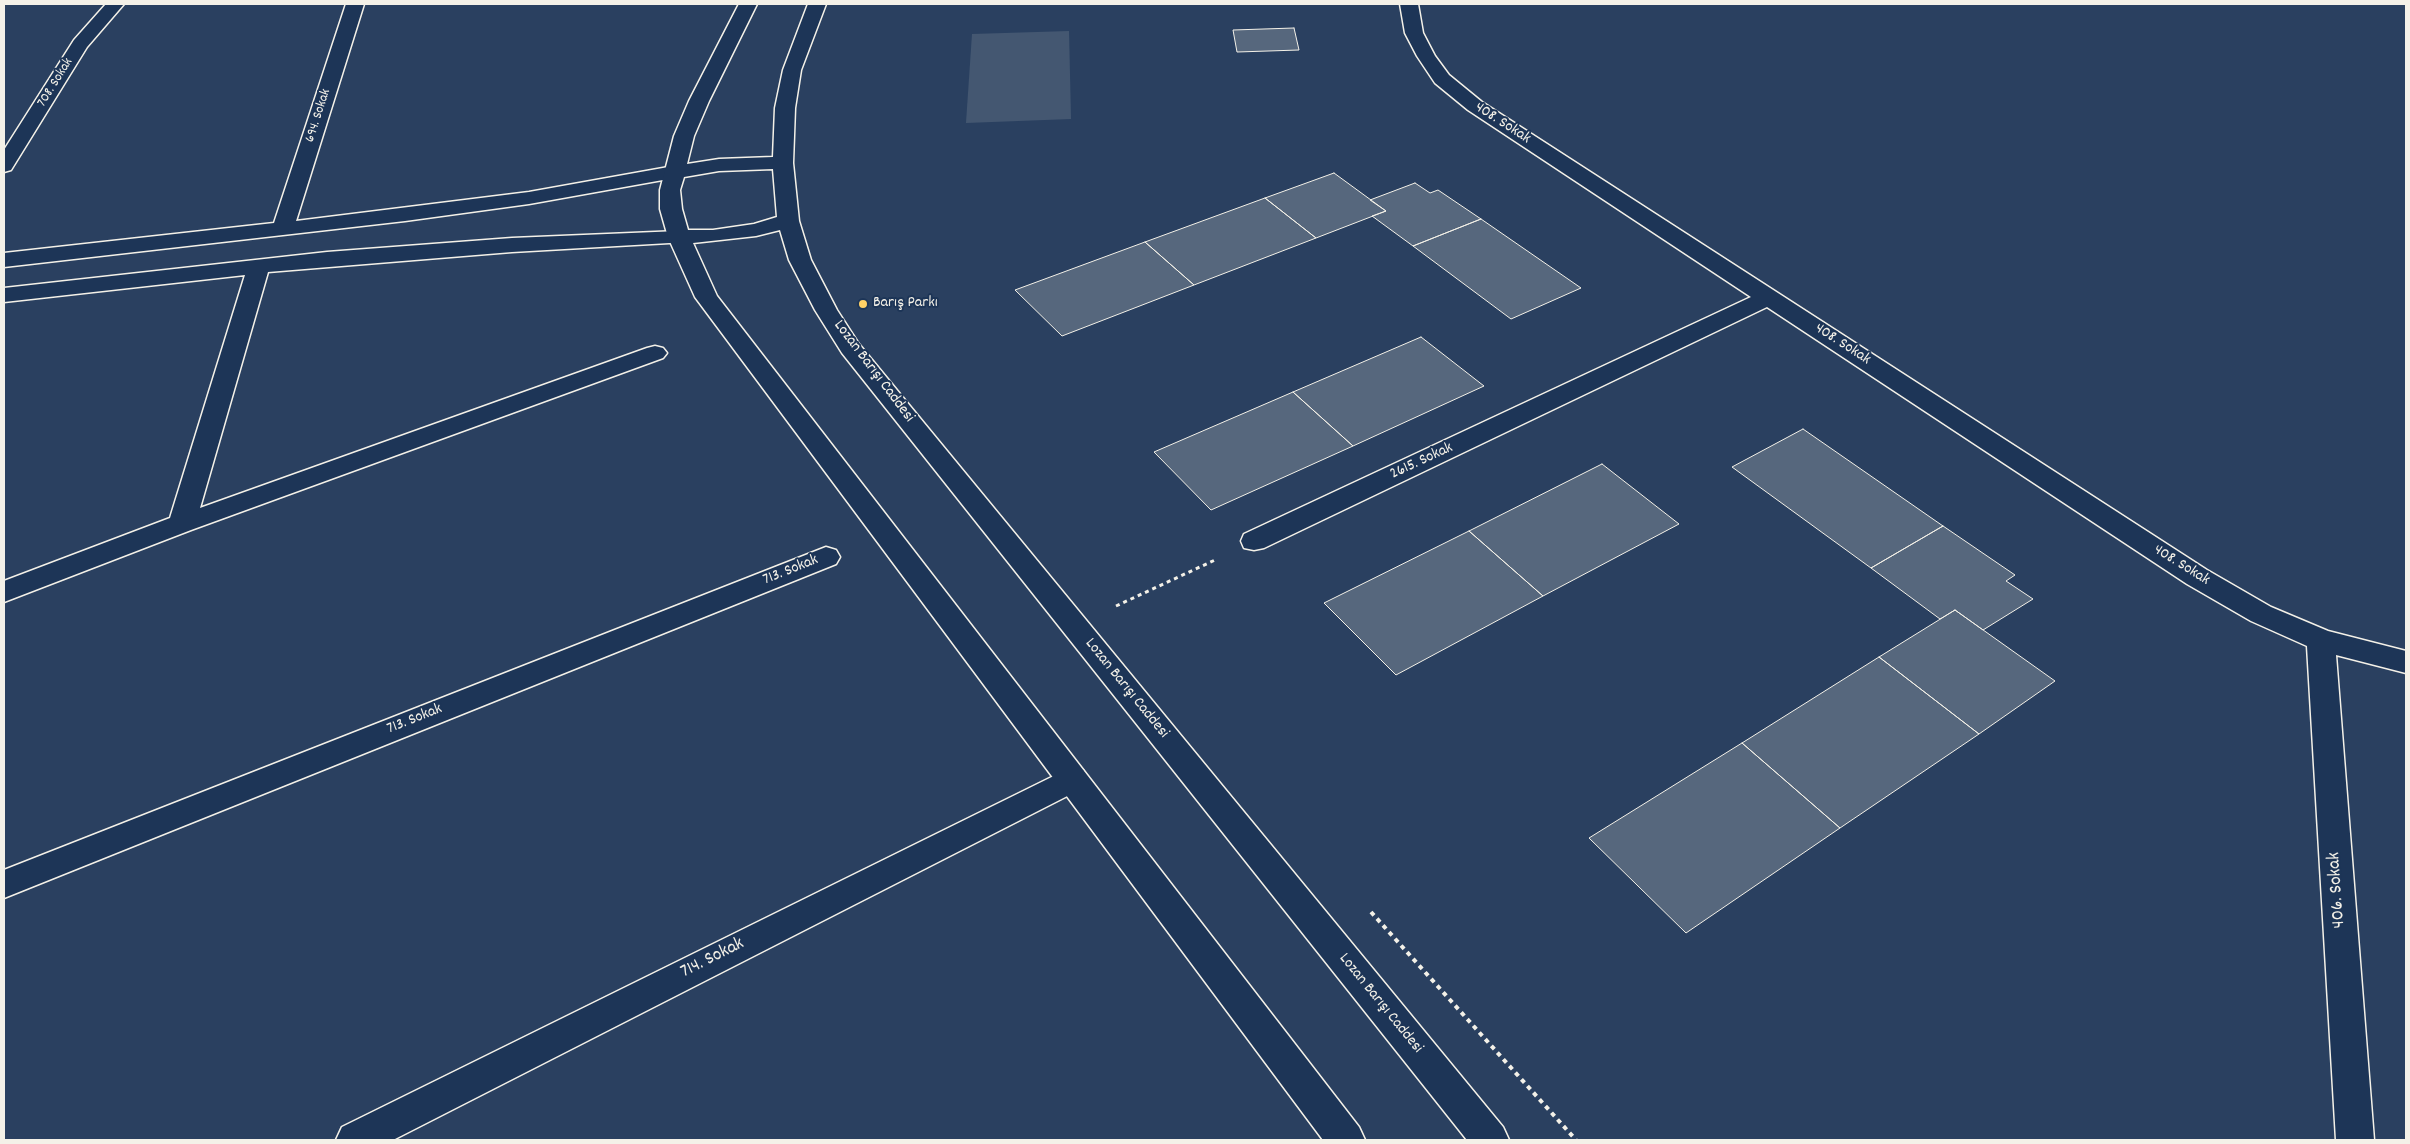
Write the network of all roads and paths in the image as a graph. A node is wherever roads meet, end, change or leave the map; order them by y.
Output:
1 (115, 4) edge
2 (355, 4) edge
3 (748, 4) edge
4 (817, 4) edge
5 (1409, 4) edge
6 (783, 163) junction
7 (4, 166) edge
8 (674, 172) junction
9 (788, 221) junction
10 (282, 229) junction
11 (679, 237) junction
12 (4, 260) edge
13 (258, 266) junction
14 (4, 295) edge
15 (1769, 297) junction
16 (655, 354) dead end
17 (182, 524) junction
18 (1254, 541) joint
19 (826, 557) dead end
20 (4, 592) edge
21 (1075, 626) junction
22 (2321, 640) junction
23 (2406, 662) edge
24 (1072, 779) junction
25 (4, 884) edge
26 (355, 1140) edge
27 (1346, 1140) edge
28 (1490, 1140) edge
29 (2355, 1140) edge

1 - 7 street, 708. Sokak
2 - 10 street, 694. Sokak
3 - 8 street
4 - 6 street, Lozan Barışı Caddesi
5 - 15 street, 408. Sokak
6 - 8 street
6 - 9 street, Lozan Barışı Caddesi
8 - 10 street
8 - 11 street
9 - 11 street
9 - 21 street, Lozan Barışı Caddesi
10 - 12 street
11 - 13 street
11 - 24 street
13 - 14 street
13 - 17 street
15 - 18 street, 2615. Sokak
15 - 22 street, 408. Sokak
16 - 17 street
17 - 20 street
18 - 21 path
19 - 25 street, 713. Sokak
21 - 28 street, Lozan Barışı Caddesi
22 - 23 street, 408. Sokak
22 - 29 street, 406. Sokak
24 - 26 street, 714. Sokak
24 - 27 street

